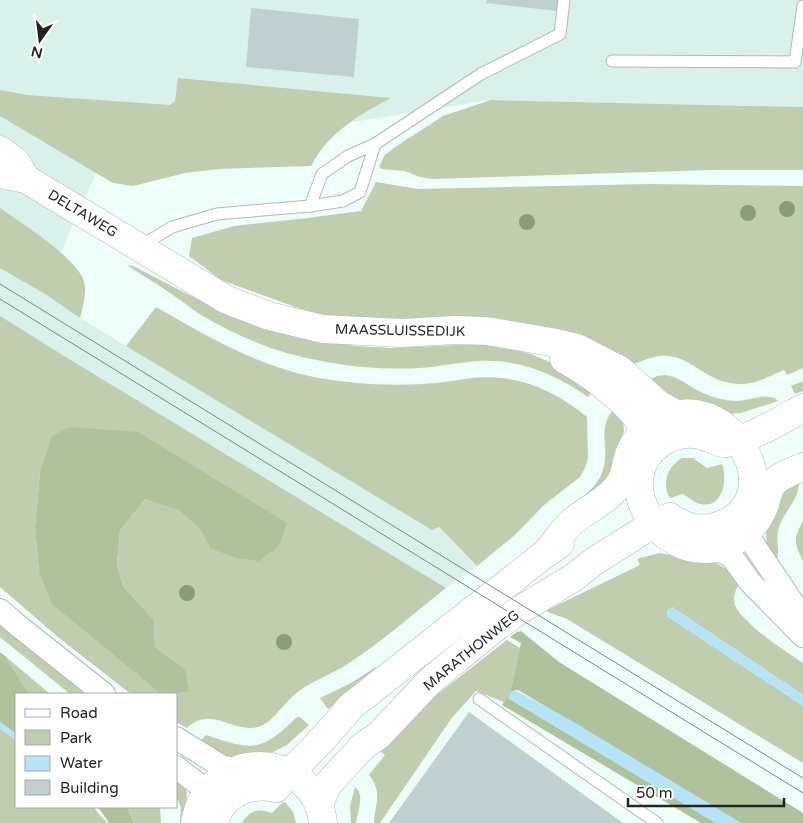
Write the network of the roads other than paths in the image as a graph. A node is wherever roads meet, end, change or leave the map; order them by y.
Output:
1 (564, 0) edge
2 (803, 6) edge
3 (612, 61) dead end
4 (375, 144) junction
5 (0, 150) edge
6 (0, 172) edge
7 (26, 178) junction
8 (310, 206) junction
9 (139, 247) junction
10 (528, 338) junction
11 (803, 400) edge
12 (803, 408) edge
13 (678, 414) junction
14 (731, 432) junction
15 (647, 443) junction
16 (803, 450) edge
17 (803, 467) edge
18 (631, 482) junction
19 (760, 488) junction
20 (743, 522) junction
21 (663, 532) junction
22 (715, 548) junction
23 (0, 610) edge
24 (803, 618) edge
25 (803, 636) edge
26 (103, 693) edge
27 (478, 699) dead end
28 (178, 739) edge
29 (178, 769) edge
30 (237, 769) junction
31 (279, 770) junction
32 (208, 813) edge
33 (330, 813) edge
34 (657, 823) edge

1 - 4 lane
2 - 3 lane
4 - 8 lane
4 - 8 lane
5 - 7 main road, DELTAWEG
6 - 7 main road, DELTAWEG
7 - 9 main road, DELTAWEG
8 - 9 lane
9 - 10 main road, MAASSLUISSEDIJK
10 - 13 main road, MAASSLUISSEDIJK
10 - 15 main road, MAASSLUISSEDIJK
11 - 14 main road
12 - 14 main road
13 - 14 main road
13 - 15 main road
14 - 15 main road
14 - 19 main road
15 - 18 main road
16 - 19 main road
17 - 19 main road
18 - 21 main road
18 - 31 main road, MARATHONWEG
19 - 20 main road
20 - 21 main road, MARATHONWEG
20 - 22 main road
20 - 24 street
21 - 22 main road
21 - 33 main road, MARATHONWEG
22 - 25 street
23 - 26 street
27 - 34 lane
28 - 30 street
29 - 32 street
30 - 31 main road
30 - 32 main road
31 - 32 main road, MARATHONWEG
31 - 33 main road

